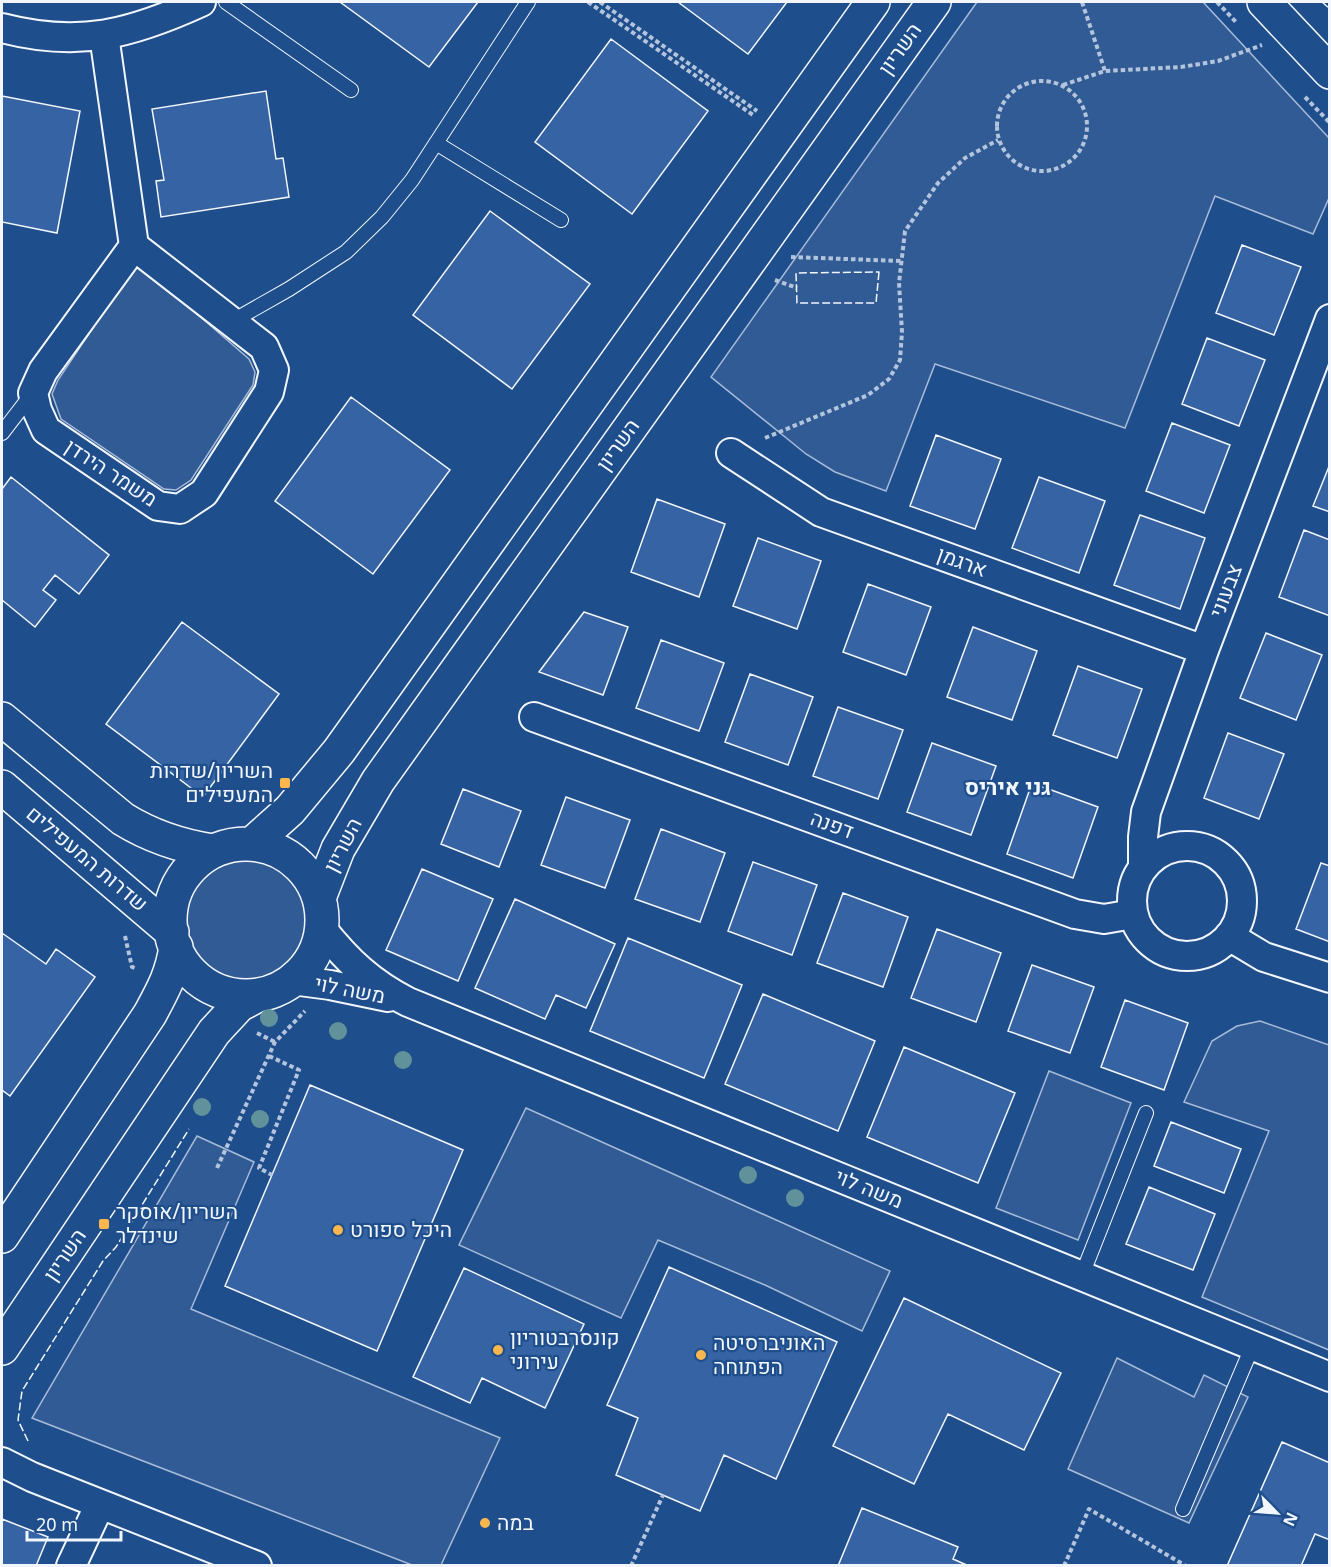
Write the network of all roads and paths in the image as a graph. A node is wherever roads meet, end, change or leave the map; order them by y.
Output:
1 (201, 2) edge
2 (226, 2) edge
3 (528, 2) edge
4 (588, 2) edge
5 (600, 2) edge
6 (873, 2) edge
7 (934, 2) edge
8 (1082, 2) edge
9 (1274, 13) edge
10 (2, 28) edge
11 (104, 35) junction
12 (1105, 71) junction
13 (1329, 72) edge
14 (1063, 85) junction
15 (351, 90) dead end
16 (781, 131) junction
17 (998, 140) junction
18 (436, 143) junction
19 (561, 220) dead end
20 (134, 246) junction
21 (753, 256) junction
22 (902, 261) junction
23 (1329, 319) edge
24 (231, 322) junction
25 (33, 393) junction
26 (2, 433) edge
27 (731, 453) joint
28 (1204, 650) junction
29 (534, 717) dead end
30 (2, 719) edge
31 (2, 787) edge
32 (252, 844) junction
33 (213, 851) junction
34 (1143, 867) junction
35 (320, 913) junction
36 (1133, 914) junction
37 (1229, 936) junction
38 (174, 940) junction
39 (1329, 978) edge
40 (292, 980) junction
41 (330, 985) junction
42 (258, 995) junction
43 (408, 1002) junction
44 (268, 1056) junction
45 (1146, 1113) dead end
46 (217, 1168) dead end
47 (272, 1175) dead end
48 (2, 1236) edge
49 (1082, 1275) junction
50 (1253, 1345) junction
51 (2, 1348) edge
52 (1329, 1377) edge
53 (2, 1462) edge
54 (663, 1496) dead end
55 (100, 1504) junction
56 (1183, 1509) dead end
57 (71, 1566) edge
58 (257, 1566) edge
59 (631, 1566) edge
60 (1064, 1566) edge
61 (1186, 1566) edge

1 - 11 street
2 - 15 lane
3 - 18 lane
4 - 16 path
5 - 16 path
6 - 16 street
7 - 21 street, השריון
8 - 12 path
9 - 12 path
9 - 13 street
10 - 11 street
11 - 20 street
12 - 14 path
14 - 17 path
14 - 17 path
16 - 32 street
17 - 22 path
18 - 19 lane
18 - 24 lane
20 - 24 street, משמר הירדן
20 - 25 street
21 - 22 path
21 - 35 street, השריון
22 - 27 path
23 - 28 street, צבעוני
24 - 25 street, משמר הירדן
25 - 26 lane
27 - 28 street, ארגמן
28 - 34 street, צבעוני
29 - 36 street, דפנה
30 - 33 street
31 - 38 street, שדרות המעפילים
32 - 33 street
32 - 35 street
33 - 38 street
34 - 36 street
34 - 37 street
35 - 40 street
35 - 43 street, משה לוי
36 - 37 street
37 - 39 street
38 - 42 street
38 - 48 street
40 - 41 street, משה לוי
40 - 42 street
41 - 43 street, משה לוי
41 - 44 path
42 - 51 street, השריון
43 - 49 street, משה לוי
44 - 46 path
44 - 47 path
45 - 49 lane
49 - 50 street, משה לוי
50 - 52 street, משה לוי
50 - 56 lane
53 - 55 street
54 - 59 path
55 - 57 street
55 - 58 street
60 - 61 path

